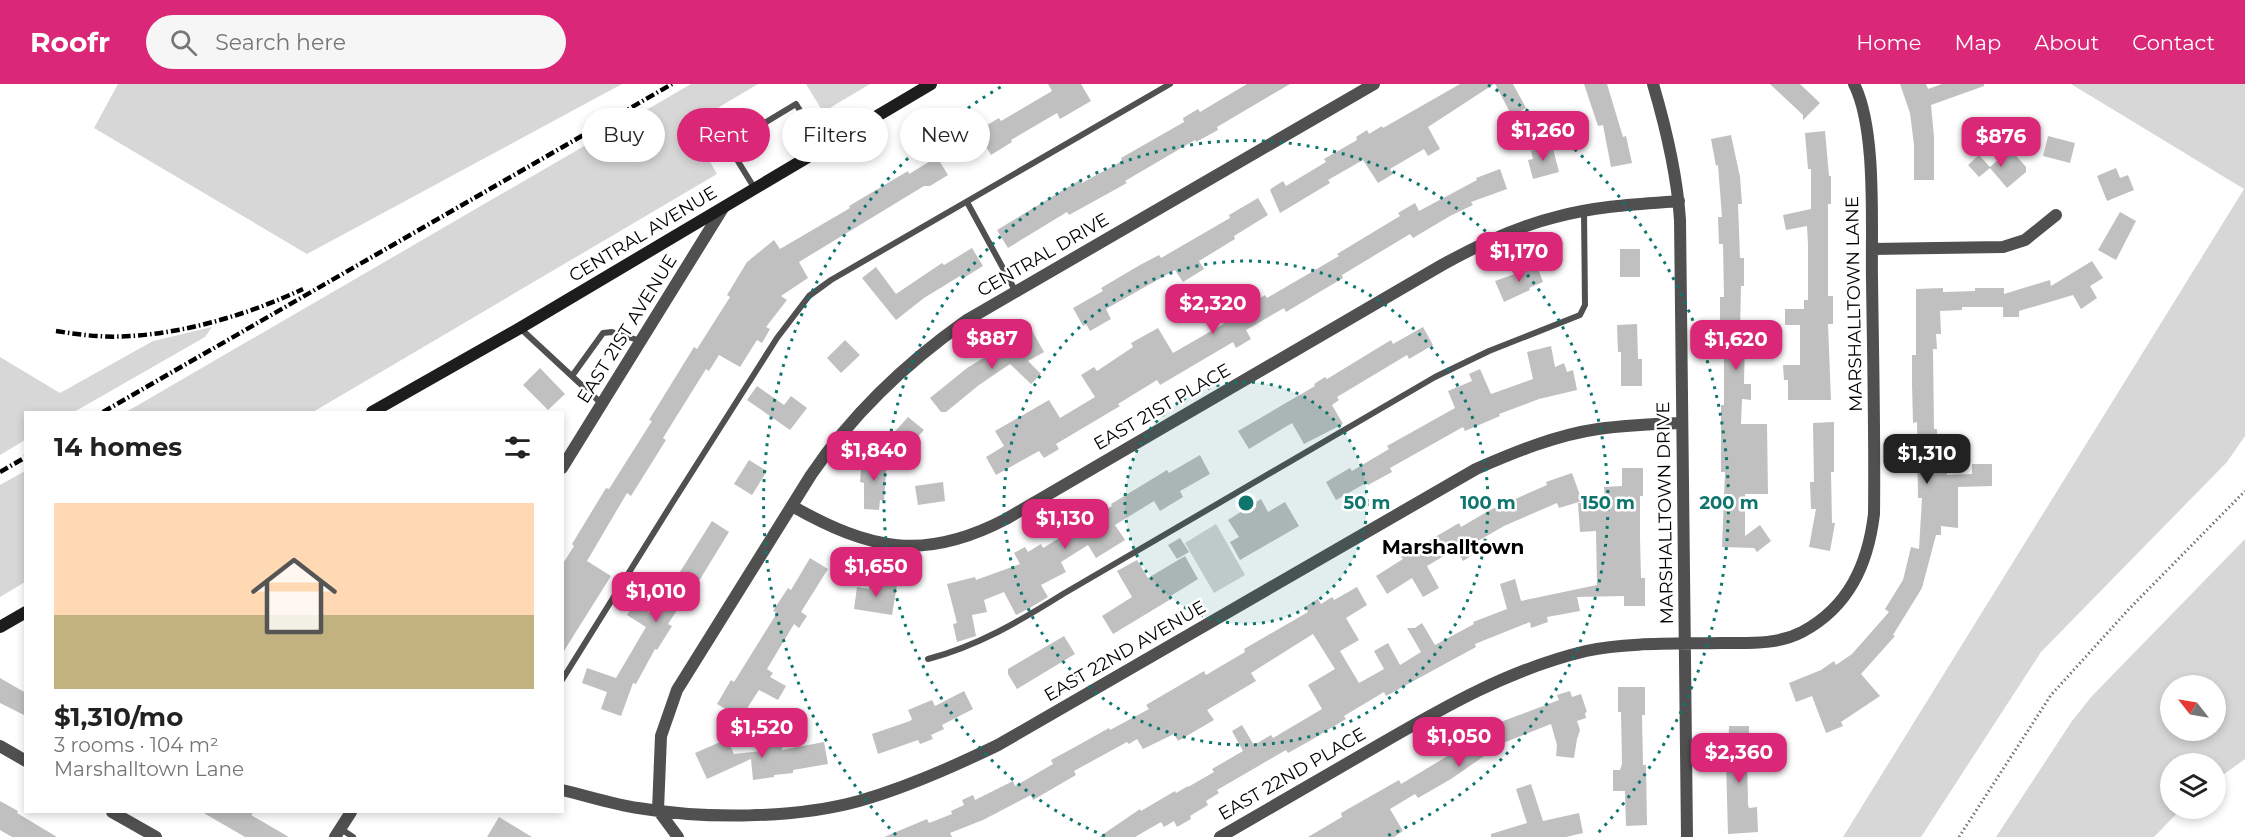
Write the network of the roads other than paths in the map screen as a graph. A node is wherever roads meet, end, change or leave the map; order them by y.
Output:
1 (931, 84) edge
2 (1170, 84) edge
3 (1374, 84) edge
4 (1653, 84) edge
5 (1854, 84) edge
6 (888, 109) edge
7 (782, 112) edge
8 (800, 162) edge
9 (755, 189) junction
10 (1679, 201) junction
11 (967, 202) junction
12 (723, 208) junction
13 (1584, 211) junction
14 (2056, 215) dead end
15 (1872, 249) junction
16 (1016, 292) junction
17 (520, 328) junction
18 (641, 341) junction
19 (572, 376) junction
20 (602, 404) junction
21 (374, 411) edge
22 (1681, 423) junction
23 (564, 465) edge
24 (792, 506) junction
25 (24, 613) edge
26 (0, 627) edge
27 (1684, 644) junction
28 (928, 659) dead end
29 (564, 677) edge
30 (0, 746) edge
31 (24, 760) edge
32 (564, 790) edge
33 (658, 810) junction
34 (114, 813) edge
35 (350, 813) edge
36 (338, 833) edge
37 (156, 837) edge
38 (353, 837) edge
39 (678, 837) edge
40 (1220, 837) edge
41 (1687, 837) edge

1 - 6 main road, CENTRAL AVENUE
2 - 11 lane
3 - 16 street, CENTRAL DRIVE
4 - 10 street, MARSHALLTOWN DRIVE
5 - 15 street, MARSHALLTOWN LANE
7 - 9 lane
8 - 9 main road, CENTRAL AVENUE
9 - 12 main road, CENTRAL AVENUE
10 - 13 street, EAST 21ST PLACE
10 - 22 street, MARSHALLTOWN DRIVE
11 - 16 lane
11 - 29 lane
12 - 17 main road, CENTRAL AVENUE
12 - 18 street, EAST 21ST AVENUE
13 - 24 street, EAST 21ST PLACE
13 - 28 lane
14 - 15 street
15 - 27 street, MARSHALLTOWN LANE
16 - 24 street, CENTRAL DRIVE
17 - 19 lane
17 - 21 main road, CENTRAL AVENUE
18 - 19 lane
18 - 20 street, EAST 21ST AVENUE
19 - 20 lane
20 - 23 street, EAST 21ST AVENUE
22 - 27 street, MARSHALLTOWN DRIVE
22 - 33 street, EAST 22ND AVENUE
24 - 33 street, CENTRAL DRIVE
25 - 26 main road
27 - 40 street, EAST 22ND PLACE
27 - 41 street, MARSHALLTOWN DRIVE
30 - 31 street
32 - 33 street, EAST 22ND AVENUE
33 - 39 street
34 - 37 street
35 - 36 street
36 - 38 lane

